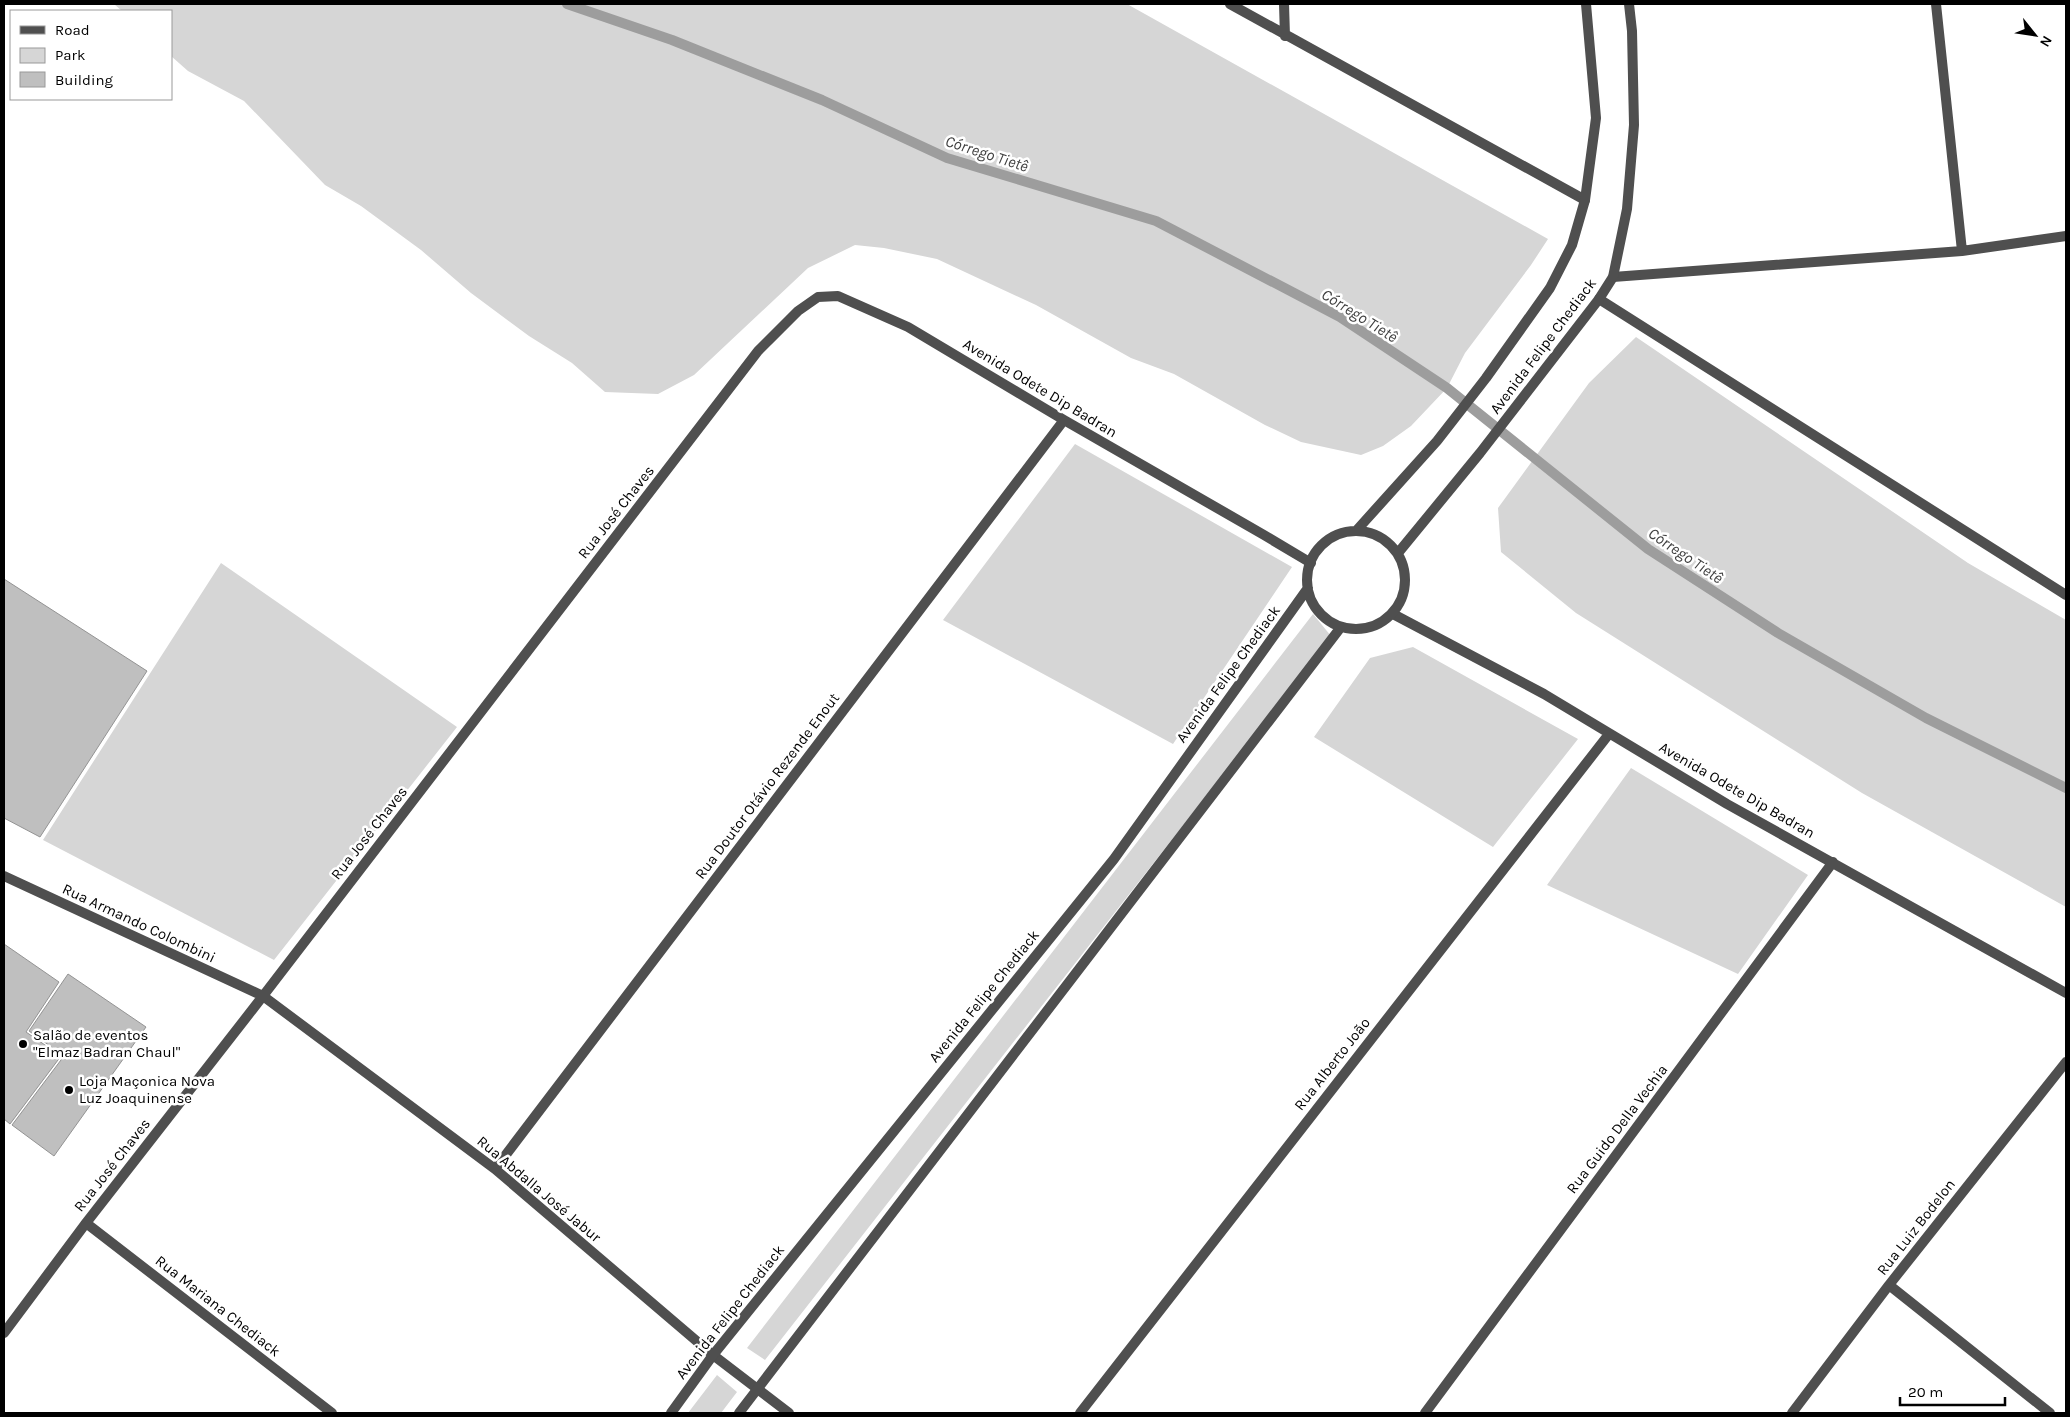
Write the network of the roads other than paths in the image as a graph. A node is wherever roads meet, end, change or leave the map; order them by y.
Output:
1 (1230, 4) edge
2 (1284, 4) edge
3 (1586, 4) edge
4 (1629, 4) edge
5 (1936, 4) edge
6 (1285, 36) junction
7 (1585, 200) junction
8 (2066, 236) edge
9 (1962, 250) junction
10 (1613, 277) junction
11 (1599, 299) junction
12 (758, 351) joint
13 (1064, 420) junction
14 (1356, 531) junction
15 (1398, 553) junction
16 (1310, 563) junction
17 (1308, 588) junction
18 (2066, 595) edge
19 (1393, 614) junction
20 (1341, 627) junction
21 (1609, 734) junction
22 (1833, 862) junction
23 (4, 876) edge
24 (2066, 993) edge
25 (263, 996) junction
26 (2066, 1062) edge
27 (495, 1169) junction
28 (86, 1223) junction
29 (1889, 1285) junction
30 (4, 1333) edge
31 (713, 1355) junction
32 (756, 1389) junction
33 (332, 1413) edge
34 (671, 1413) edge
35 (738, 1413) edge
36 (789, 1413) edge
37 (1080, 1413) edge
38 (1425, 1413) edge
39 (1792, 1413) edge
40 (2050, 1413) edge

1 - 6 street
2 - 6 street
3 - 7 street, Avenida Felipe Chediack
4 - 10 street, Avenida Felipe Chediack
5 - 9 street
6 - 7 street
7 - 14 street, Avenida Felipe Chediack
8 - 9 street
9 - 10 street
10 - 11 street, Avenida Felipe Chediack
11 - 15 street, Avenida Felipe Chediack
11 - 18 street
12 - 13 street, Avenida Odete Dip Badran
12 - 25 street, Rua José Chaves
13 - 16 street, Avenida Odete Dip Badran
13 - 27 street, Rua Doutor Otávio Rezende Enout
14 - 15 street
14 - 16 street
15 - 19 street
16 - 17 street
17 - 20 street
17 - 31 street, Avenida Felipe Chediack
19 - 20 street
19 - 21 street, Avenida Odete Dip Badran
20 - 32 street
21 - 22 street, Avenida Odete Dip Badran
21 - 37 street, Rua Alberto João
22 - 24 street, Avenida Odete Dip Badran
22 - 38 street, Rua Guido Della Vechia
23 - 25 street, Rua Armando Colombini
25 - 27 street, Rua Abdalla José Jabur
25 - 28 street, Rua José Chaves
26 - 29 street, Rua Luiz Bodelon
27 - 31 street, Rua Abdalla José Jabur
28 - 30 street, Rua José Chaves
28 - 33 street, Rua Mariana Chediack
29 - 39 street, Rua Luiz Bodelon
29 - 40 street
31 - 32 street, Rua Abdalla José Jabur
31 - 34 street, Avenida Felipe Chediack
32 - 35 street
32 - 36 street, Rua Abdalla José Jabur

